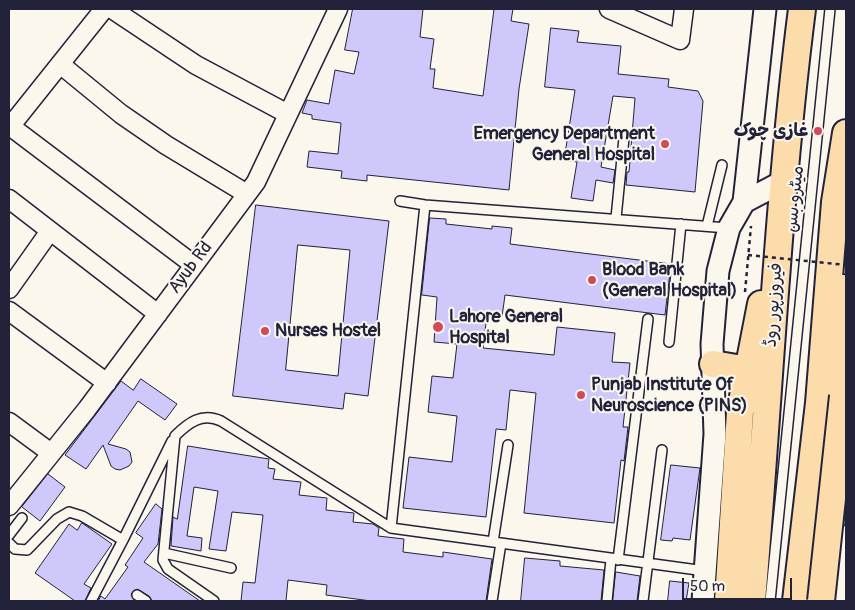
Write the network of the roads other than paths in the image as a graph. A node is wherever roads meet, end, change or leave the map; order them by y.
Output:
1 (104, 9) edge
2 (112, 9) edge
3 (338, 9) edge
4 (684, 9) edge
5 (765, 9) edge
6 (802, 9) edge
7 (830, 9) edge
8 (613, 10) edge
9 (60, 64) junction
10 (288, 114) junction
11 (10, 127) edge
12 (846, 133) edge
13 (624, 138) dead end
14 (722, 165) dead end
15 (784, 181) junction
16 (247, 194) junction
17 (9, 199) edge
18 (400, 201) dead end
19 (744, 202) junction
20 (835, 202) junction
21 (425, 205) junction
22 (616, 218) junction
23 (779, 223) junction
24 (681, 224) junction
25 (707, 226) junction
26 (729, 228) junction
27 (50, 231) junction
28 (194, 265) junction
29 (9, 289) edge
30 (9, 311) edge
31 (158, 314) junction
32 (648, 318) dead end
33 (669, 342) dead end
34 (713, 364) junction
35 (748, 370) junction
36 (107, 382) junction
37 (9, 422) edge
38 (175, 436) junction
39 (508, 445) dead end
40 (662, 450) dead end
41 (51, 453) junction
42 (9, 506) edge
43 (22, 518) dead end
44 (391, 528) junction
45 (804, 530) junction
46 (9, 535) edge
47 (846, 537) edge
48 (123, 540) junction
49 (9, 543) edge
50 (497, 543) junction
51 (164, 553) junction
52 (614, 560) junction
53 (648, 565) junction
54 (231, 568) dead end
55 (705, 571) junction
56 (137, 595) dead end
57 (91, 601) edge
58 (146, 601) edge
59 (214, 601) edge
60 (492, 601) edge
61 (607, 601) edge
62 (644, 601) edge
63 (703, 601) edge
64 (728, 601) edge
65 (752, 601) edge
66 (770, 601) edge
67 (796, 601) edge
68 (821, 601) edge
69 (840, 601) edge

1 - 9 street
2 - 10 street
3 - 10 street, Ayub Rd
4 - 8 street
5 - 19 street
6 - 15 main road, فیروزپور روڈ
7 - 66 lane, میٹرو بس
9 - 11 street
9 - 16 street
10 - 16 street, Ayub Rd
11 - 28 street
12 - 20 main road
13 - 22 lane
14 - 25 lane
15 - 19 street
15 - 23 main road, فیروزپور روڈ
16 - 28 street, Ayub Rd
17 - 27 street
18 - 21 lane
19 - 26 street
20 - 45 main road
20 - 68 main road, bridge
21 - 22 lane
21 - 44 lane
22 - 24 lane
23 - 35 main road
23 - 65 main road, فیروزپور روڈ
24 - 25 lane
24 - 33 lane
25 - 26 lane
26 - 34 street
27 - 29 street
27 - 31 street
28 - 31 street, Ayub Rd
30 - 36 street
31 - 36 street, Ayub Rd
32 - 52 lane
34 - 35 main road
34 - 55 street
35 - 64 main road
36 - 41 street, Ayub Rd
37 - 41 street
38 - 44 lane
38 - 48 lane
38 - 51 lane
39 - 50 lane
40 - 53 lane
41 - 42 street, Ayub Rd
43 - 46 lane
44 - 50 lane
45 - 47 street
45 - 67 main road
47 - 69 street
48 - 49 lane
48 - 57 lane
50 - 52 lane
50 - 60 lane
51 - 54 lane
51 - 59 lane
52 - 53 lane
52 - 61 lane
53 - 55 lane
53 - 62 lane
55 - 63 street
56 - 58 lane

